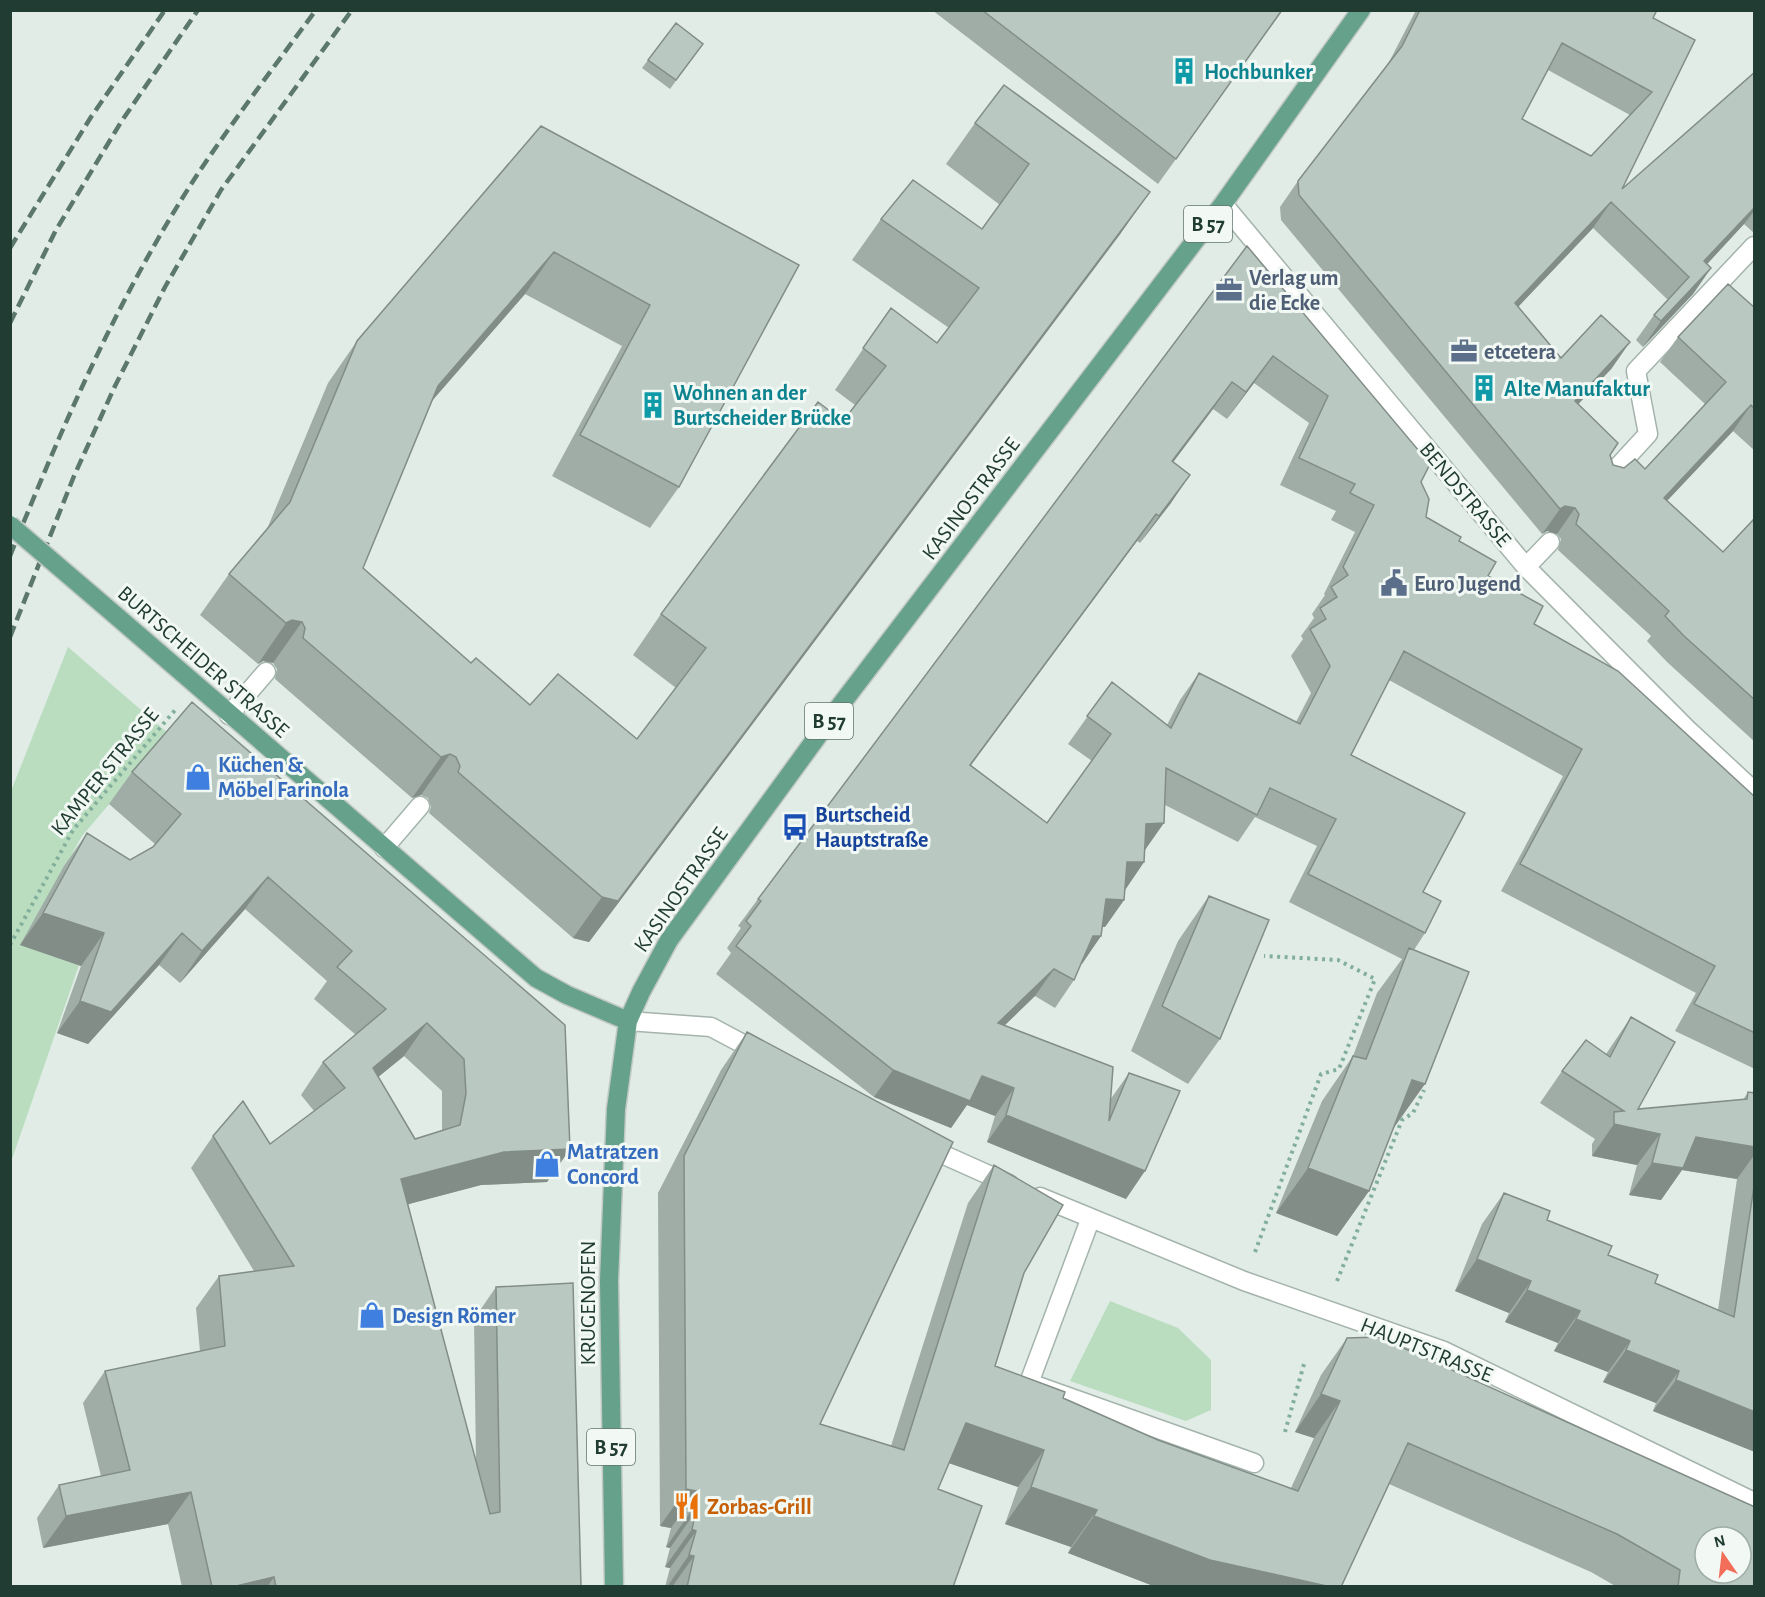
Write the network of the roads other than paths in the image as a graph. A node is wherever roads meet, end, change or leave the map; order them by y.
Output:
1 (1361, 10) edge
2 (1223, 204) junction
3 (1755, 246) edge
4 (1603, 483) edge
5 (10, 525) edge
6 (1550, 542) dead end
7 (1526, 567) junction
8 (266, 672) dead end
9 (229, 715) junction
10 (1755, 791) edge
11 (420, 806) dead end
12 (384, 848) junction
13 (628, 1021) junction
14 (777, 1063) edge
15 (906, 1138) edge
16 (1090, 1220) junction
17 (1254, 1463) dead end
18 (1755, 1502) edge
19 (614, 1587) edge

1 - 2 main road, KASINOSTRASSE / B 57
2 - 7 street, BENDSTRASSE
2 - 13 main road, KASINOSTRASSE / B 57
3 - 4 street
5 - 9 main road, BURTSCHEIDER STRASSE, bridge
6 - 7 street
7 - 10 street, BENDSTRASSE
8 - 9 street
9 - 12 main road, BURTSCHEIDER STRASSE
11 - 12 street
12 - 13 main road, BURTSCHEIDER STRASSE
13 - 14 street
13 - 19 main road, KRUGENOFEN / B 57
15 - 16 street, HAUPTSTRASSE
16 - 17 street
16 - 18 street, HAUPTSTRASSE

